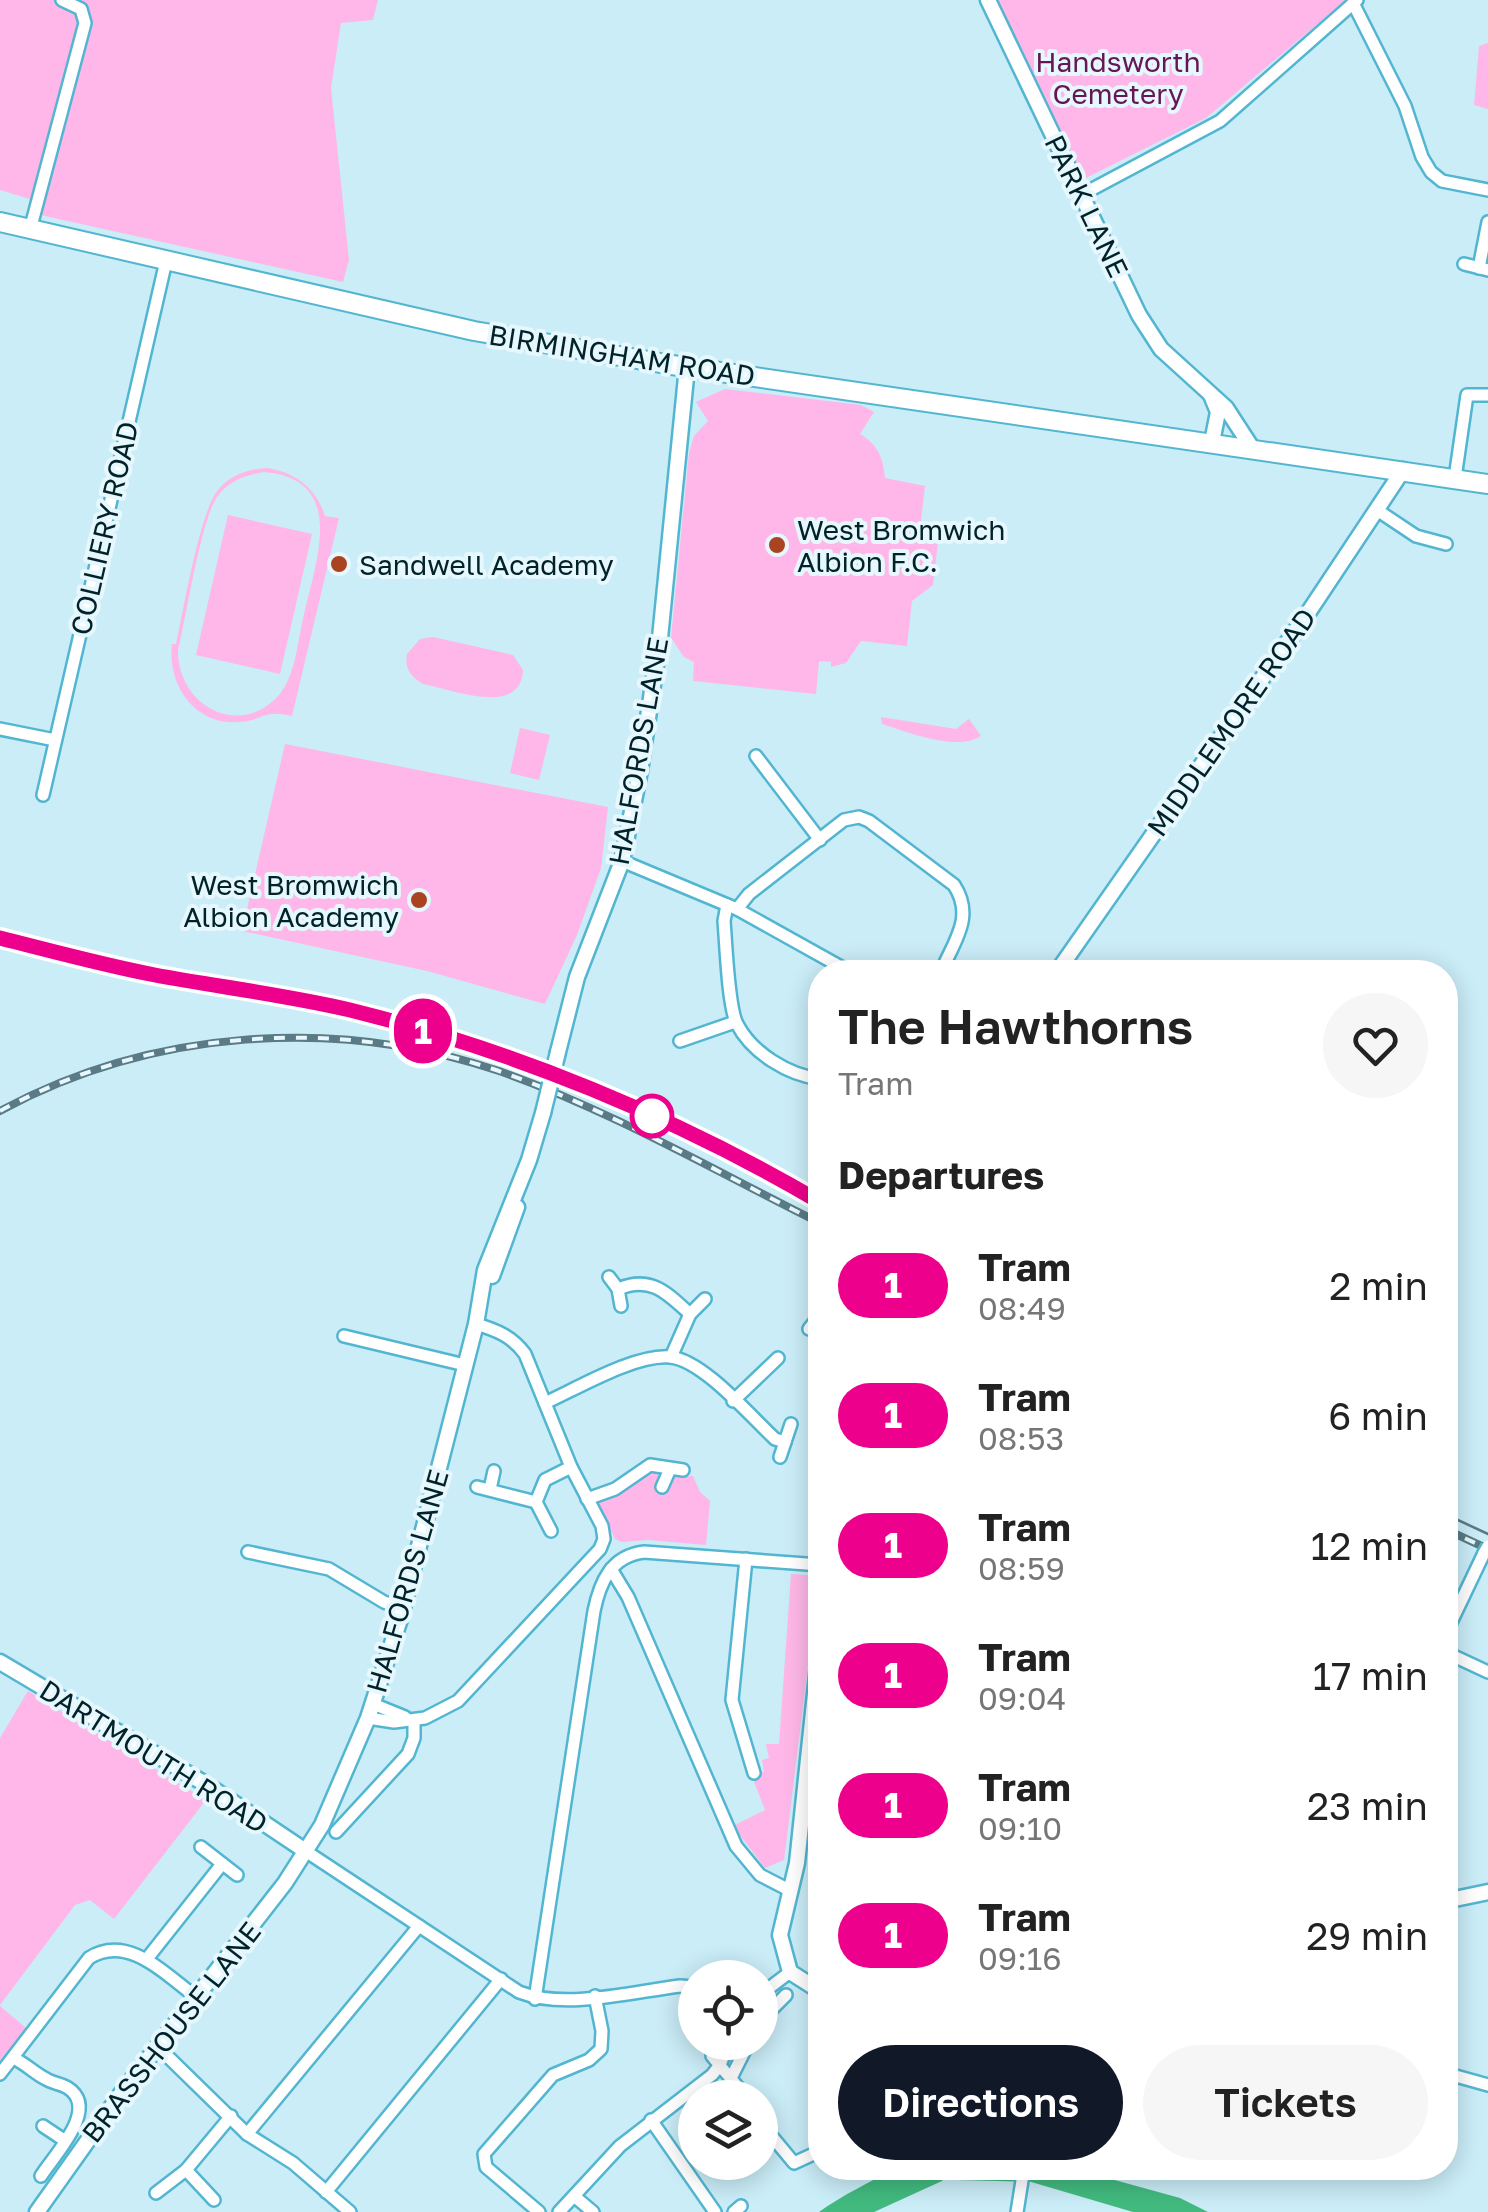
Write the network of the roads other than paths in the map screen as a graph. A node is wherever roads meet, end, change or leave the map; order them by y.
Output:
1 (62, 0) edge
2 (988, 0) edge
3 (1355, 1) edge
4 (1488, 190) edge
5 (1083, 194) junction
6 (0, 222) edge
7 (1488, 222) edge
8 (30, 230) junction
9 (166, 261) junction
10 (1464, 264) dead end
11 (1484, 269) edge
12 (687, 367) junction
13 (1211, 394) junction
14 (1488, 396) edge
15 (1212, 442) junction
16 (1252, 448) junction
17 (1403, 470) junction
18 (1456, 478) junction
19 (1488, 484) edge
20 (1377, 510) junction
21 (1446, 544) dead end
22 (0, 729) edge
23 (55, 740) junction
24 (756, 756) dead end
25 (43, 795) dead end
26 (820, 840) junction
27 (622, 861) junction
28 (732, 907) junction
29 (828, 960) edge
30 (946, 960) edge
31 (1065, 960) edge
32 (735, 1022) junction
33 (680, 1041) dead end
34 (808, 1078) edge
35 (609, 1277) dead end
36 (618, 1289) junction
37 (705, 1299) dead end
38 (621, 1306) dead end
39 (690, 1314) junction
40 (476, 1324) junction
41 (344, 1336) dead end
42 (671, 1357) junction
43 (778, 1358) dead end
44 (465, 1365) junction
45 (733, 1401) junction
46 (545, 1403) junction
47 (790, 1424) dead end
48 (785, 1442) junction
49 (780, 1457) dead end
50 (571, 1468) junction
51 (494, 1471) dead end
52 (662, 1486) dead end
53 (587, 1500) junction
54 (536, 1502) junction
55 (551, 1530) dead end
56 (1486, 1549) edge
57 (248, 1552) dead end
58 (746, 1560) junction
59 (808, 1564) edge
60 (611, 1569) junction
61 (1458, 1607) edge
62 (403, 1609) junction
63 (1458, 1658) edge
64 (0, 1662) edge
65 (1488, 1672) edge
66 (370, 1711) junction
67 (414, 1720) junction
68 (766, 1752) dead end
69 (749, 1756) junction
70 (808, 1768) edge
71 (754, 1772) dead end
72 (336, 1832) dead end
73 (201, 1847) dead end
74 (307, 1852) junction
75 (222, 1864) junction
76 (237, 1875) dead end
77 (791, 1891) junction
78 (1488, 1892) edge
79 (1458, 1898) edge
80 (418, 1926) junction
81 (146, 1960) junction
82 (790, 1972) junction
83 (501, 1978) junction
84 (778, 1981) edge
85 (808, 1983) edge
86 (678, 1988) edge
87 (786, 1994) dead end
88 (595, 1996) junction
89 (196, 1998) junction
90 (535, 1998) junction
91 (778, 2002) edge
92 (158, 2047) junction
93 (13, 2058) junction
94 (716, 2060) edge
95 (722, 2060) edge
96 (740, 2060) edge
97 (720, 2064) junction
98 (0, 2074) edge
99 (732, 2076) junction
100 (1458, 2077) edge
101 (735, 2080) edge
102 (1488, 2085) edge
103 (231, 2116) junction
104 (651, 2120) junction
105 (43, 2126) dead end
106 (247, 2134) junction
107 (64, 2140) junction
108 (778, 2144) edge
109 (808, 2157) edge
110 (794, 2163) junction
111 (186, 2170) junction
112 (783, 2172) dead end
113 (41, 2176) dead end
114 (1022, 2180) edge
115 (326, 2192) junction
116 (156, 2193) dead end
117 (574, 2196) junction
118 (214, 2200) dead end
119 (37, 2212) edge
120 (350, 2212) edge
121 (539, 2212) edge
122 (558, 2212) edge
123 (594, 2212) edge
124 (716, 2212) edge
125 (1016, 2212) edge

1 - 8 street
2 - 5 street, PARK LANE
3 - 4 street
3 - 5 street
5 - 13 street, PARK LANE
6 - 8 highway, BIRMINGHAM ROAD
7 - 11 street
8 - 9 highway, BIRMINGHAM ROAD
9 - 12 highway, BIRMINGHAM ROAD
9 - 23 street, COLLIERY ROAD
10 - 11 street
12 - 15 highway, BIRMINGHAM ROAD
12 - 27 street, HALFORDS LANE
13 - 15 street
13 - 16 street, PARK LANE
14 - 18 street
15 - 16 highway, BIRMINGHAM ROAD
16 - 17 highway, BIRMINGHAM ROAD
17 - 18 highway, BIRMINGHAM ROAD
17 - 20 street, MIDDLEMORE ROAD
18 - 19 highway, BIRMINGHAM ROAD
20 - 21 street
20 - 31 street, MIDDLEMORE ROAD
22 - 23 street
23 - 25 street, COLLIERY ROAD
24 - 26 street
26 - 28 street
26 - 30 street
27 - 28 street
27 - 40 street, HALFORDS LANE, bridge
28 - 29 street
28 - 32 street
32 - 33 street
32 - 34 street
35 - 36 street
36 - 38 street
36 - 39 street
37 - 39 street
39 - 42 street
40 - 44 street, HALFORDS LANE
40 - 46 street
41 - 44 street
42 - 45 street
42 - 46 street
43 - 45 street
44 - 62 street, HALFORDS LANE
45 - 48 street
46 - 50 street
47 - 48 street
48 - 49 street
50 - 53 street
50 - 54 street
51 - 54 street
52 - 53 street
53 - 67 street
54 - 55 street
56 - 61 street
57 - 62 street
58 - 59 street
58 - 60 street
58 - 69 street
60 - 77 street
60 - 90 street
62 - 66 street, HALFORDS LANE
63 - 65 street
64 - 74 street, DARTMOUTH ROAD
66 - 67 street
66 - 74 street, HALFORDS LANE
67 - 72 street
68 - 69 street
69 - 71 street
70 - 77 street
73 - 75 street
74 - 80 street
74 - 89 street, BRASSHOUSE LANE
75 - 76 street
75 - 81 street
77 - 82 street
78 - 79 street
80 - 83 street
80 - 106 street
81 - 89 street
81 - 93 street
82 - 84 street
82 - 85 street
83 - 90 street
83 - 115 street
86 - 88 street
87 - 91 street
88 - 90 street
88 - 121 street
89 - 92 street, BRASSHOUSE LANE
92 - 103 street
92 - 119 street, BRASSHOUSE LANE
93 - 98 street
93 - 107 street
94 - 97 street
95 - 97 street
96 - 99 street
97 - 99 street
97 - 104 street
99 - 101 street
100 - 102 street
103 - 106 street
103 - 111 street
104 - 117 street
104 - 124 street
105 - 107 street
106 - 115 street
107 - 113 street
108 - 110 street
109 - 110 street
110 - 112 street
111 - 116 street
111 - 118 street
114 - 125 street
115 - 120 street
117 - 122 street
117 - 123 street

